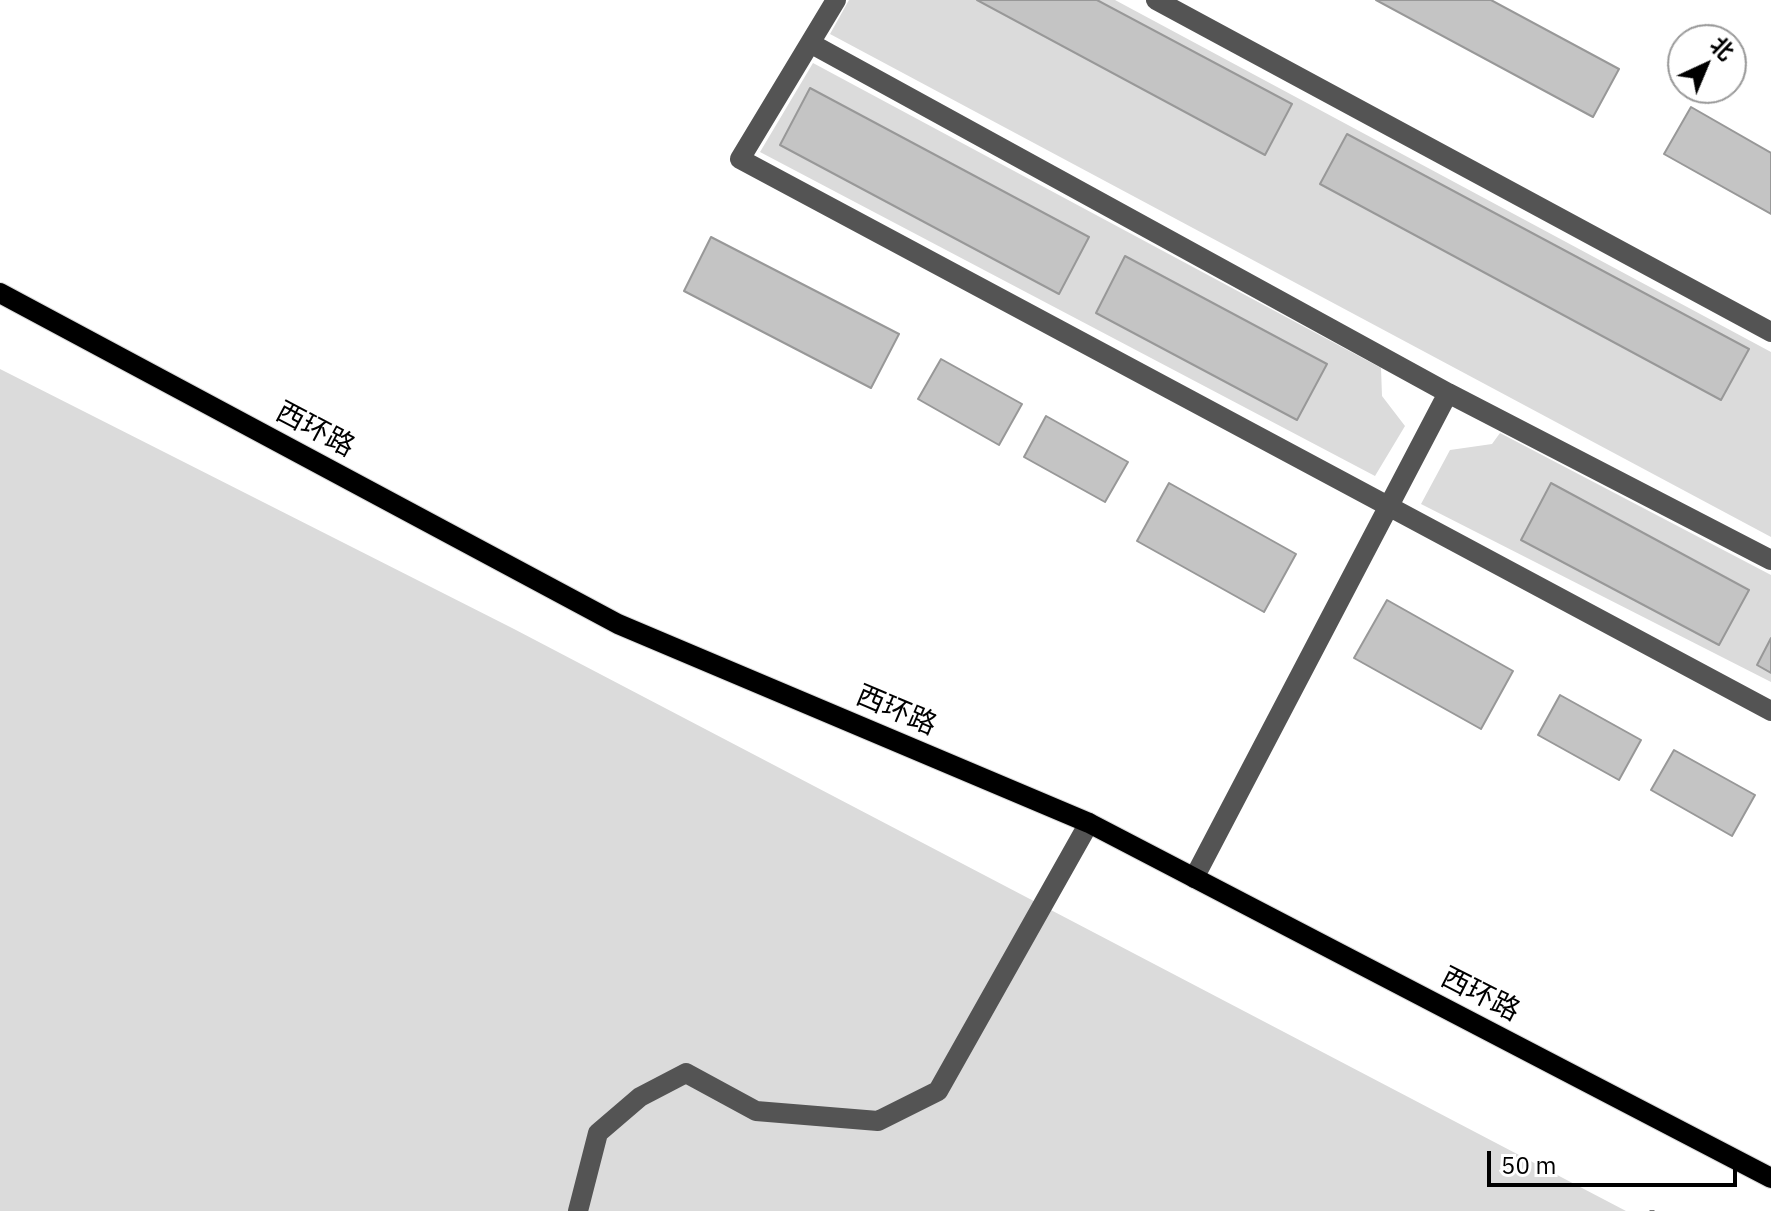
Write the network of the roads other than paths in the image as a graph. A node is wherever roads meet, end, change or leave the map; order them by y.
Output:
1 (836, 0) edge
2 (1156, 0) edge
3 (810, 43) junction
4 (0, 293) edge
5 (1771, 332) edge
6 (1448, 393) junction
7 (1389, 506) junction
8 (1771, 560) edge
9 (1771, 711) edge
10 (1089, 823) junction
11 (1194, 878) junction
12 (1771, 1178) edge
13 (578, 1211) edge

1 - 3 street
2 - 5 street
3 - 6 street
3 - 7 street
4 - 10 main road, 西环路
6 - 7 street
6 - 8 street
7 - 9 street
7 - 11 street
10 - 11 main road, 西环路
10 - 13 street
11 - 12 main road, 西环路

